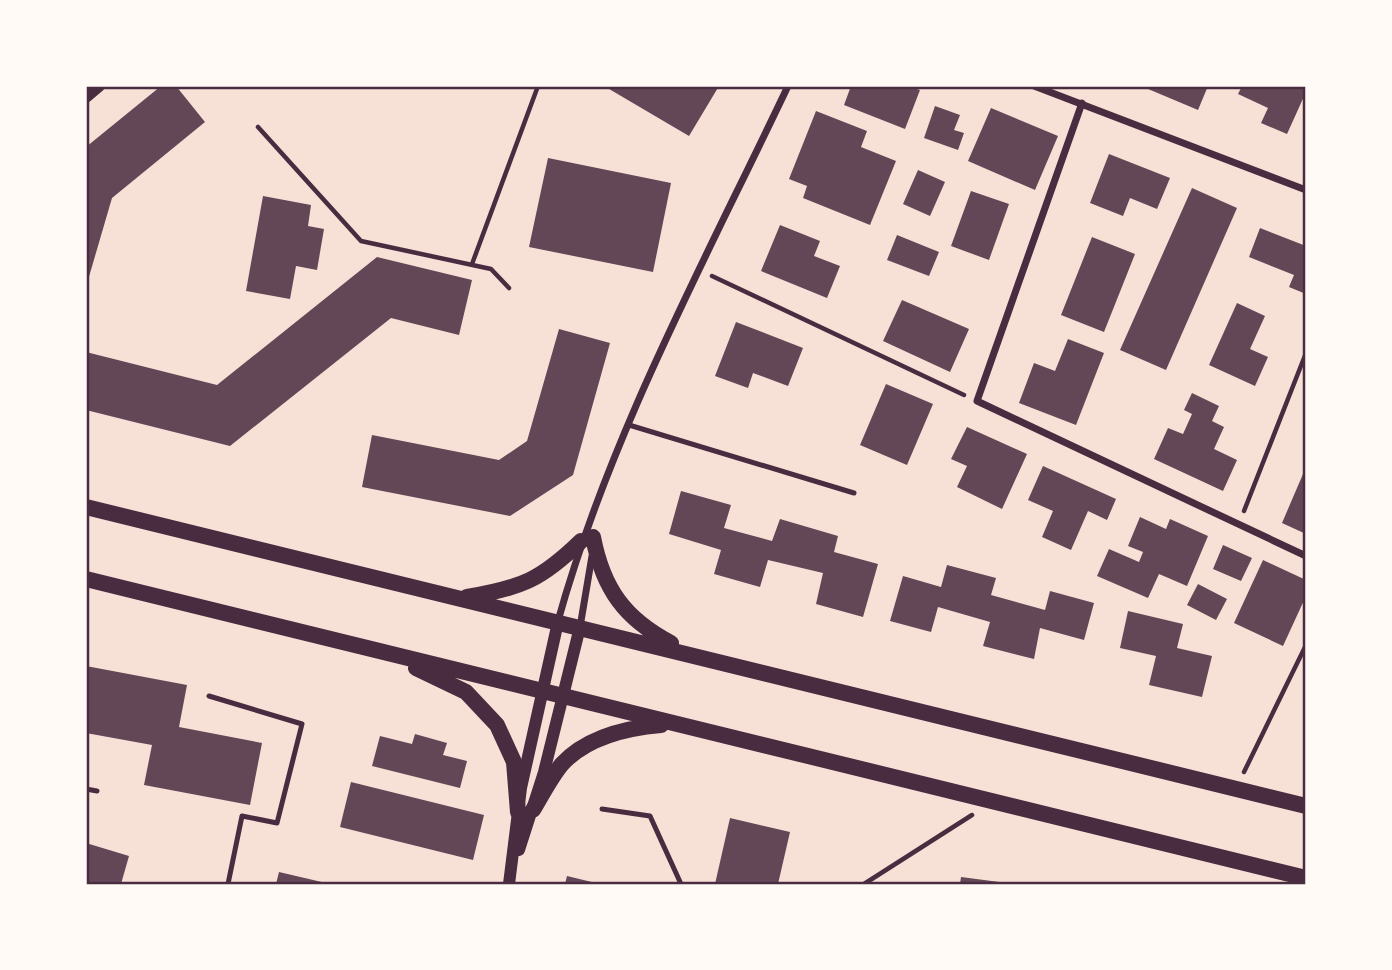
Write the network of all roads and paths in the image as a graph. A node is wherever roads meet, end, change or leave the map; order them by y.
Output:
1 (99, 86) edge
2 (538, 86) edge
3 (788, 86) edge
4 (1034, 86) edge
5 (86, 97) edge
6 (1082, 103) junction
7 (258, 127) dead end
8 (1306, 190) edge
9 (472, 264) junction
10 (700, 271) junction
11 (509, 288) dead end
12 (1306, 353) edge
13 (977, 401) junction
14 (629, 425) junction
15 (853, 494) dead end
16 (86, 507) edge
17 (594, 511) junction
18 (1238, 525) junction
19 (587, 539) junction
20 (1306, 556) edge
21 (86, 579) edge
22 (458, 598) junction
23 (558, 622) junction
24 (580, 627) junction
25 (1306, 645) edge
26 (388, 654) junction
27 (695, 656) junction
28 (541, 692) junction
29 (209, 696) dead end
30 (563, 698) junction
31 (674, 724) junction
32 (1235, 788) junction
33 (86, 789) edge
34 (97, 791) dead end
35 (993, 802) junction
36 (1306, 806) edge
37 (602, 809) dead end
38 (525, 811) junction
39 (510, 878) edge
40 (1306, 878) edge
41 (228, 884) edge
42 (681, 884) edge
43 (864, 884) edge

1 - 5 street
2 - 9 path
3 - 10 street
4 - 6 street
6 - 8 street
6 - 13 street
7 - 9 path
9 - 11 path
10 - 13 path
10 - 14 street
12 - 18 path
13 - 18 street
14 - 15 lane
14 - 17 street
16 - 22 highway
17 - 19 street
17 - 19 street
18 - 20 street
19 - 22 highway
19 - 23 street
19 - 24 street
19 - 27 highway
21 - 26 highway
22 - 23 highway
23 - 24 highway
23 - 28 street
24 - 27 highway
24 - 30 street
25 - 32 path
26 - 28 highway
26 - 38 highway
27 - 32 highway
28 - 30 highway
28 - 38 street
29 - 41 lane
30 - 31 highway
30 - 38 street
31 - 35 highway
31 - 38 highway
32 - 36 highway
33 - 34 lane
35 - 40 highway
35 - 43 path
37 - 42 lane
38 - 39 street

